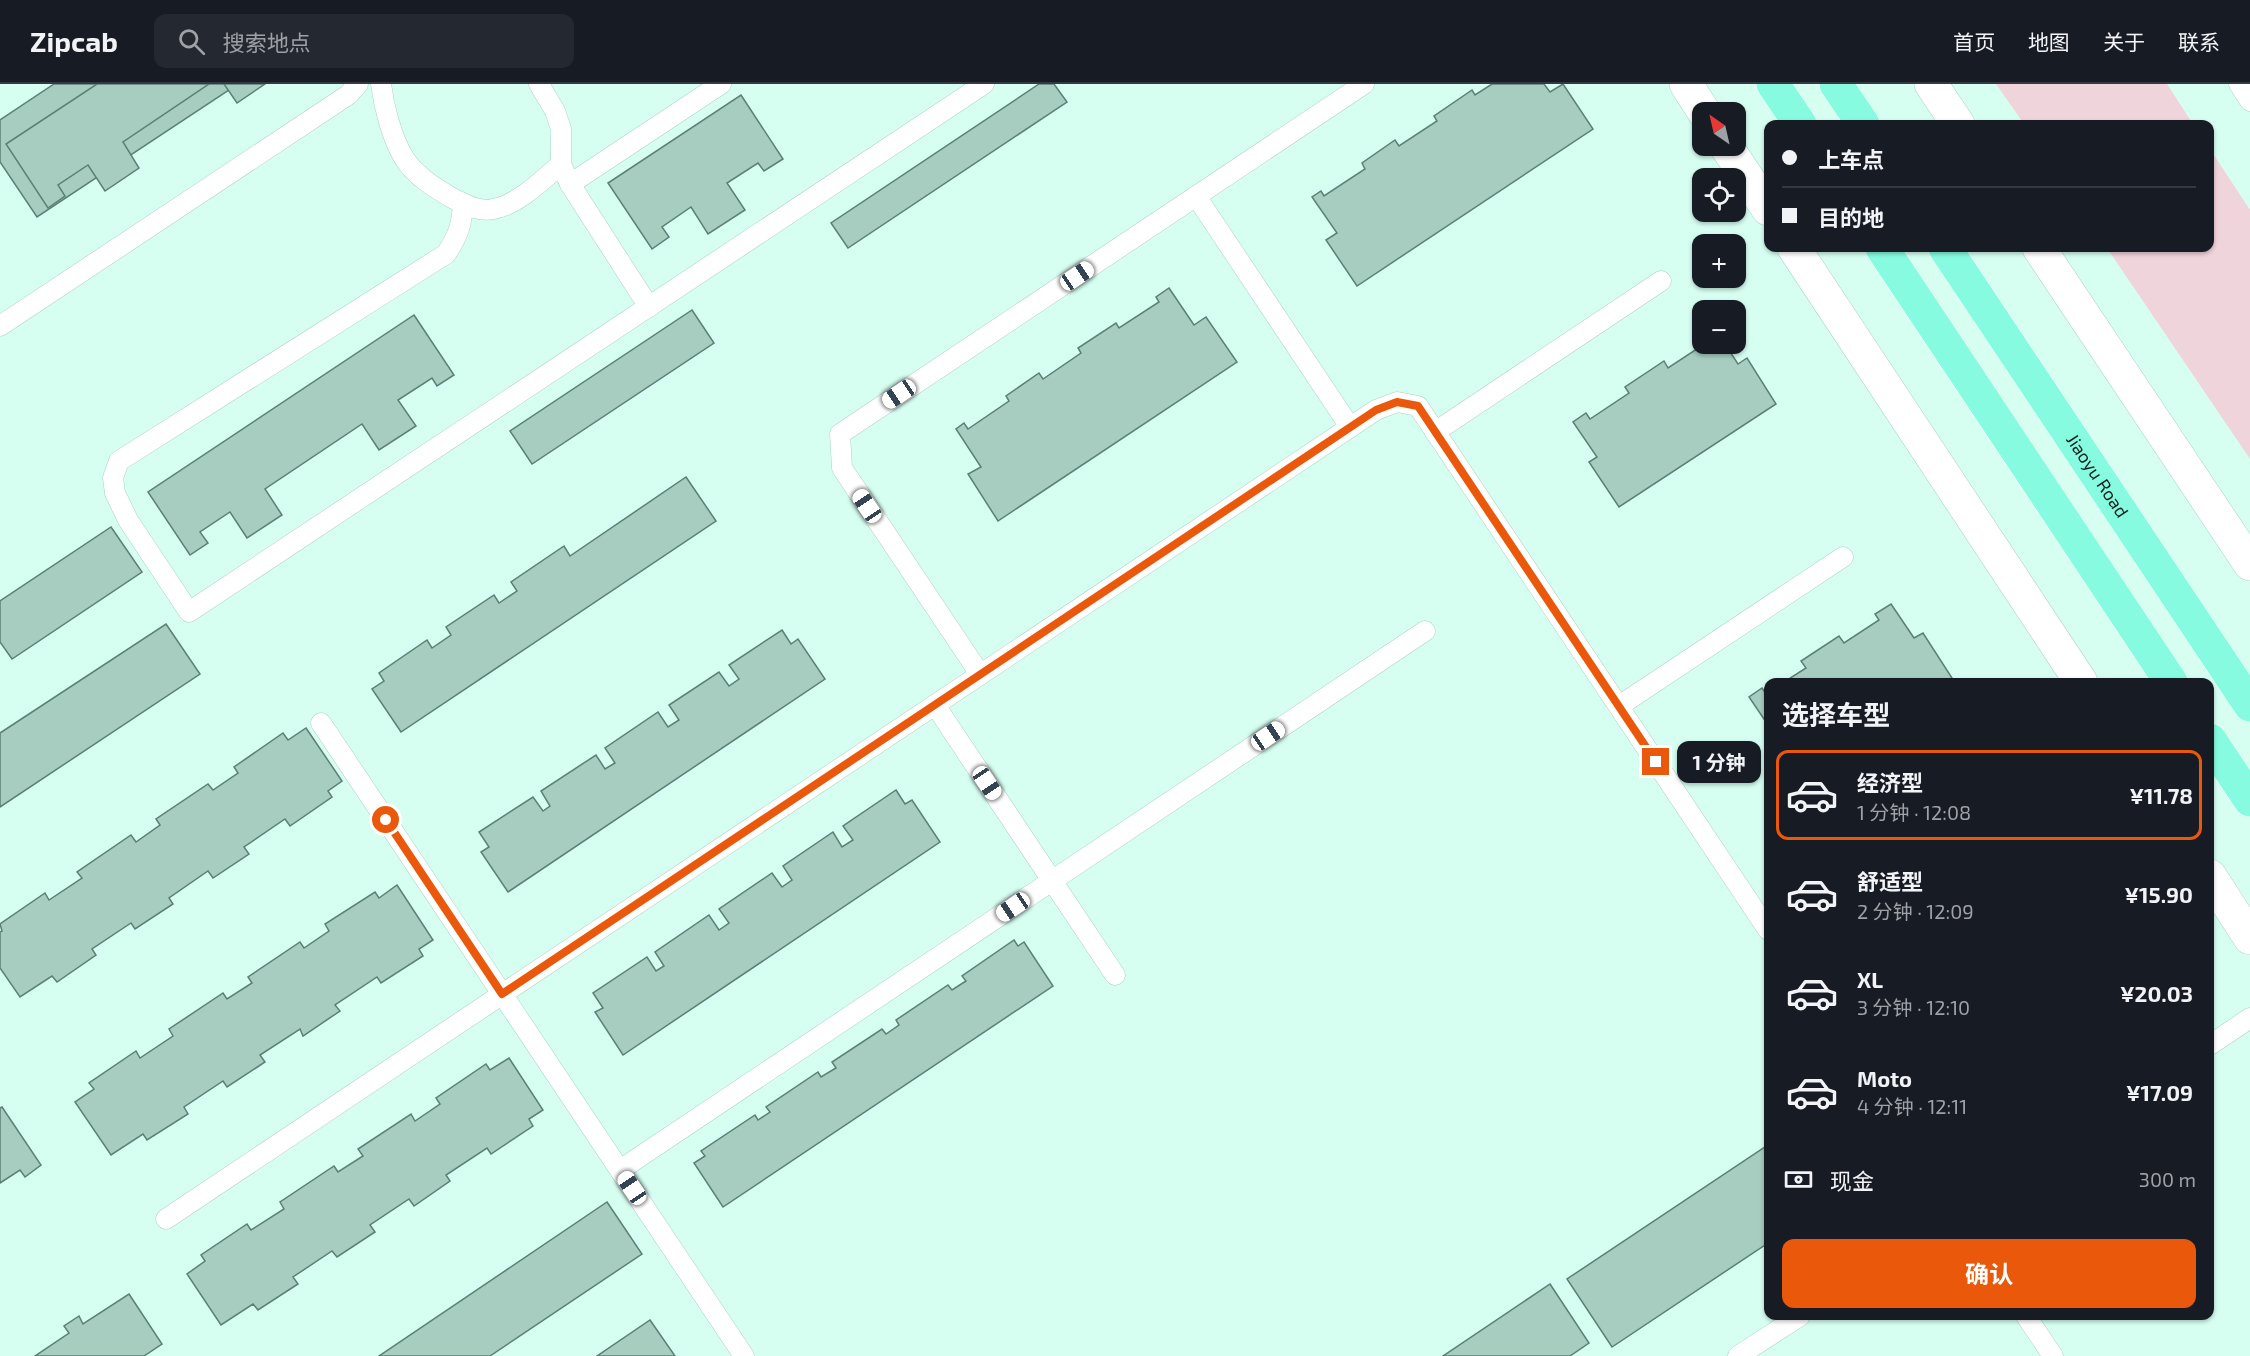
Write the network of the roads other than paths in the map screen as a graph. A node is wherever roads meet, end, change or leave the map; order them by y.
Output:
1 (358, 84) edge
2 (381, 84) edge
3 (539, 84) edge
4 (721, 84) edge
5 (984, 84) edge
6 (1364, 84) edge
7 (1686, 84) edge
8 (1773, 84) edge
9 (1836, 84) edge
10 (1931, 84) edge
11 (2239, 84) edge
12 (964, 90) edge
13 (2250, 101) edge
14 (1698, 102) edge
15 (1797, 120) edge
16 (1860, 120) edge
17 (1955, 120) edge
18 (1733, 156) edge
19 (561, 164) junction
20 (570, 184) junction
21 (1196, 196) junction
22 (463, 203) junction
23 (1764, 203) edge
24 (1797, 252) edge
25 (1885, 252) edge
26 (1948, 252) edge
27 (2042, 252) edge
28 (1661, 281) dead end
29 (649, 307) junction
30 (0, 326) edge
31 (1350, 427) junction
32 (1435, 432) junction
33 (1843, 557) dead end
34 (2250, 564) edge
35 (1425, 631) dead end
36 (980, 674) junction
37 (2078, 678) edge
38 (2168, 678) edge
39 (935, 705) junction
40 (2250, 705) edge
41 (1619, 706) junction
42 (321, 723) dead end
43 (2214, 746) edge
44 (2250, 800) edge
45 (1052, 880) junction
46 (2214, 882) edge
47 (1764, 924) edge
48 (2250, 938) edge
49 (1115, 975) dead end
50 (502, 994) junction
51 (2250, 1018) edge
52 (2214, 1042) edge
53 (620, 1170) junction
54 (166, 1219) dead end
55 (1794, 1320) edge
56 (2029, 1320) edge
57 (744, 1356) edge
58 (1738, 1356) edge
59 (2053, 1356) edge

1 - 30 lane
2 - 22 lane
3 - 19 lane
4 - 20 lane
5 - 12 lane
6 - 21 lane
7 - 14 street
8 - 15 main road
9 - 16 main road
10 - 17 street
11 - 13 lane
12 - 29 lane
18 - 23 street
19 - 20 lane
19 - 22 lane
20 - 29 lane
21 - 31 lane
21 - 36 lane
22 - 29 lane
24 - 37 street
25 - 38 main road
26 - 40 main road, Jiaoyu Road
27 - 34 street
28 - 32 lane
31 - 32 lane
31 - 36 lane
32 - 41 lane
33 - 41 lane
35 - 45 lane
36 - 39 lane
39 - 45 lane
39 - 50 lane
41 - 47 lane
42 - 50 lane
43 - 44 main road
45 - 49 lane
45 - 53 lane
46 - 48 street
50 - 53 lane
50 - 54 lane
51 - 52 lane
53 - 57 lane
55 - 58 lane
56 - 59 lane

